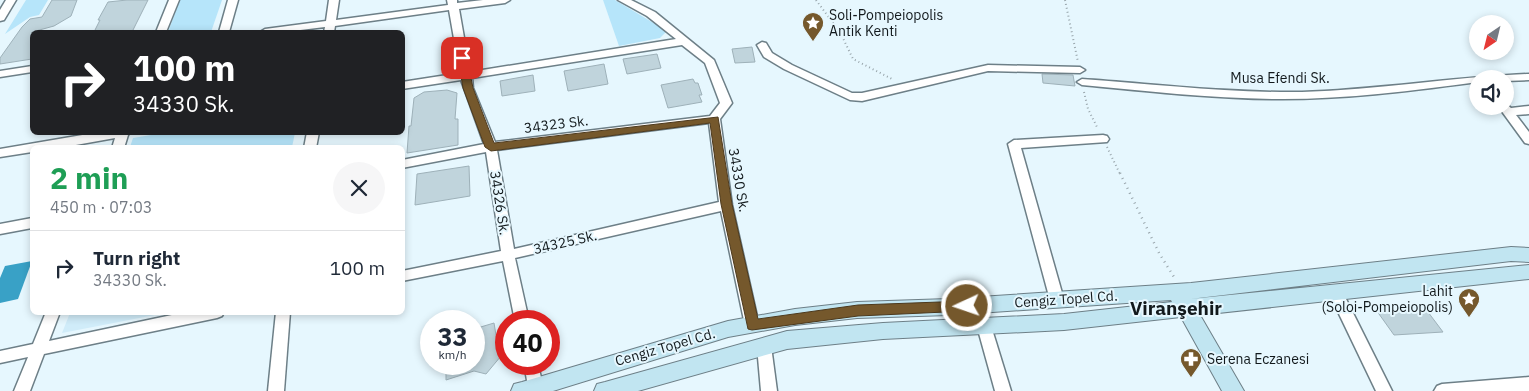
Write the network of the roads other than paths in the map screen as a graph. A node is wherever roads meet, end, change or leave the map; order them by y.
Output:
1 (11, 0) edge
2 (174, 0) edge
3 (233, 0) edge
4 (334, 0) edge
5 (505, 0) edge
6 (623, 0) edge
7 (453, 4) edge
8 (0, 18) edge
9 (330, 28) edge
10 (162, 30) edge
11 (225, 30) edge
12 (298, 30) edge
13 (686, 41) junction
14 (762, 45) dead end
15 (30, 69) edge
16 (0, 74) edge
17 (465, 74) junction
18 (1529, 77) edge
19 (1514, 78) edge
20 (1469, 80) edge
21 (405, 85) edge
22 (1514, 109) edge
23 (1529, 110) edge
24 (1510, 115) edge
25 (714, 119) junction
26 (112, 135) edge
27 (1103, 139) road end
28 (1529, 140) edge
29 (51, 145) edge
30 (491, 147) junction
31 (30, 148) edge
32 (0, 153) edge
33 (405, 163) edge
34 (726, 204) junction
35 (30, 223) edge
36 (0, 229) edge
37 (508, 255) junction
38 (1529, 255) edge
39 (1529, 272) edge
40 (405, 275) edge
41 (1336, 293) junction
42 (1182, 297) junction
43 (1057, 300) junction
44 (520, 310) edge
45 (52, 315) edge
46 (203, 315) edge
47 (283, 315) edge
48 (752, 325) junction
49 (984, 326) junction
50 (764, 346) junction
51 (38, 350) junction
52 (0, 358) edge
53 (530, 375) edge
54 (1529, 384) edge
55 (529, 389) edge
56 (22, 391) edge
57 (276, 391) edge
58 (605, 391) edge
59 (769, 391) edge
60 (1003, 391) edge
61 (1232, 391) edge
62 (1384, 391) edge
63 (1442, 391) edge

1 - 8 street
2 - 10 street
3 - 11 street
4 - 9 street
5 - 7 street
6 - 13 street
7 - 9 street
7 - 17 street, 34326 Sk.
9 - 12 street
13 - 17 street
13 - 25 street
14 - 20 street, Musa Efendi Sk.
15 - 16 street
17 - 21 street
17 - 30 street, 34326 Sk.
18 - 19 street
22 - 23 street
24 - 28 street
25 - 30 street, 34323 Sk.
25 - 34 street, 34330 Sk.
26 - 29 street
27 - 43 street
30 - 33 street, 34323 Sk.
30 - 37 street, 34326 Sk.
31 - 32 street
34 - 37 street, 34325 Sk.
34 - 48 street, 34330 Sk.
35 - 36 street
37 - 40 street, 34325 Sk.
37 - 44 street, 34326 Sk.
38 - 42 street, Cengiz Topel Cd.
39 - 41 street, Cengiz Topel Cd.
41 - 42 street, Cengiz Topel Cd.
41 - 62 street
42 - 43 street, Cengiz Topel Cd.
42 - 49 street, Cengiz Topel Cd.
42 - 61 street
43 - 48 street, Cengiz Topel Cd.
45 - 51 street
46 - 51 street
47 - 57 street
48 - 55 street, Cengiz Topel Cd.
49 - 50 street, Cengiz Topel Cd.
49 - 60 street
50 - 58 street, Cengiz Topel Cd.
50 - 59 street
51 - 52 street
51 - 56 street
53 - 55 street
54 - 63 street

